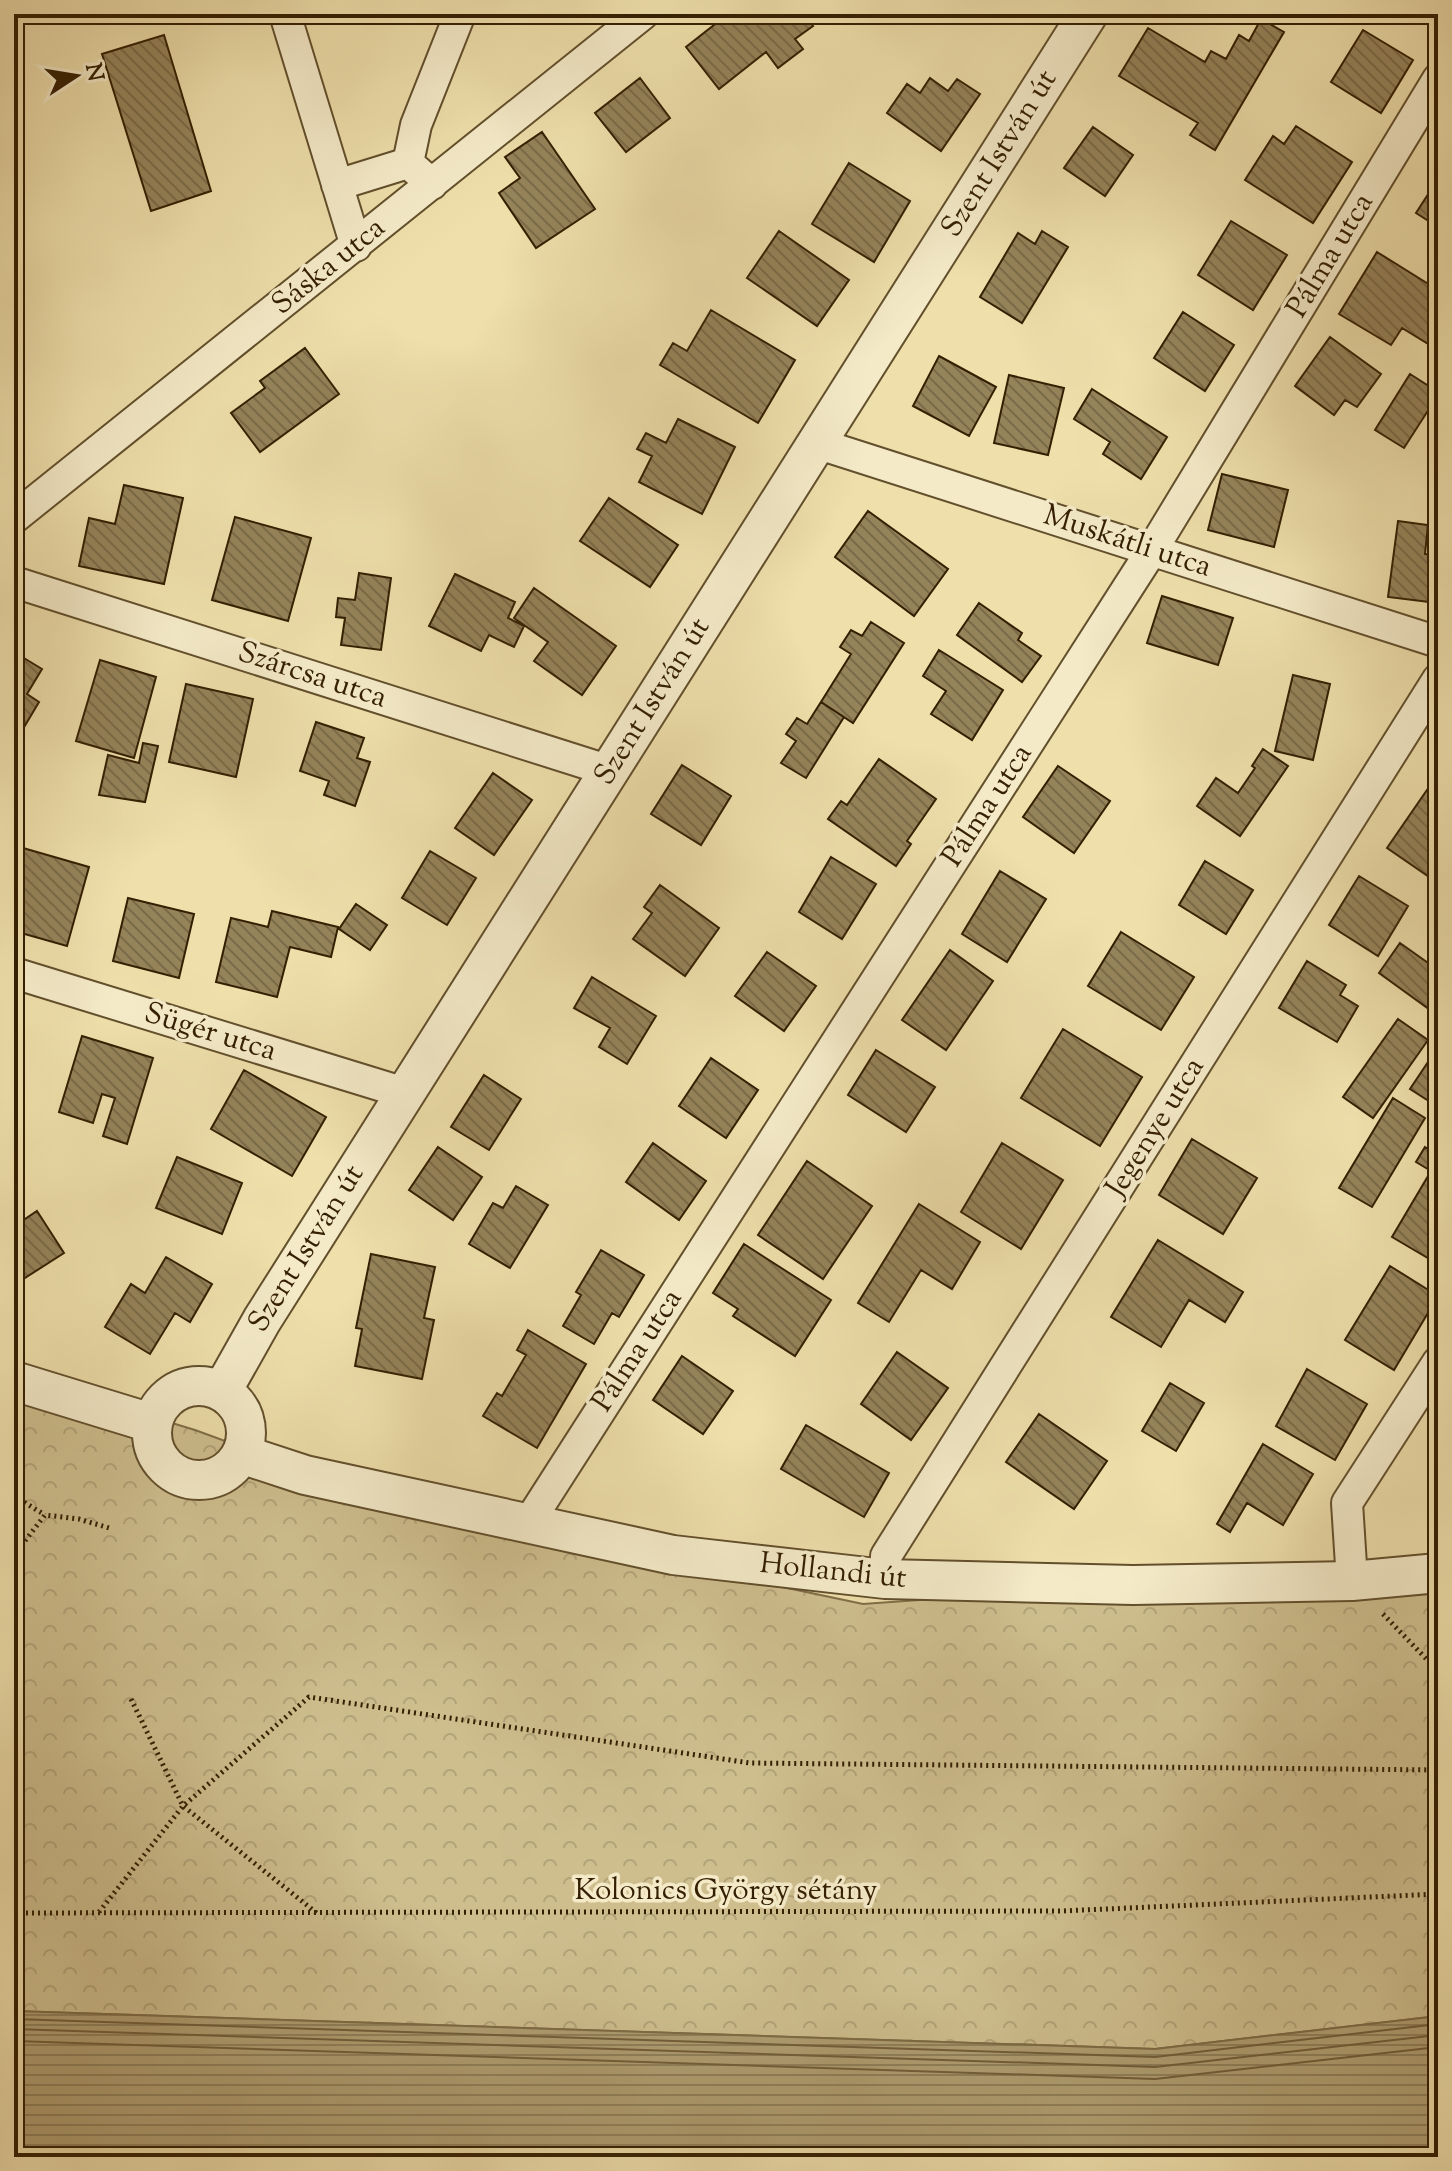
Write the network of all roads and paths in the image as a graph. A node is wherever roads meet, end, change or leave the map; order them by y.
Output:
1 (285, 14) edge
2 (460, 14) edge
3 (643, 14) edge
4 (1088, 14) edge
5 (1438, 79) edge
6 (408, 163) junction
7 (432, 184) junction
8 (337, 185) junction
9 (356, 246) junction
10 (816, 443) junction
11 (14, 518) edge
12 (1152, 550) junction
13 (14, 582) edge
14 (1438, 642) edge
15 (1438, 679) edge
16 (610, 771) junction
17 (14, 973) edge
18 (405, 1093) junction
19 (1438, 1362) edge
20 (14, 1381) edge
21 (222, 1391) junction
22 (151, 1423) junction
23 (241, 1454) junction
24 (14, 1496) edge
25 (45, 1515) junction
26 (527, 1525) junction
27 (109, 1528) dead end
28 (14, 1555) edge
29 (1438, 1573) edge
30 (885, 1579) junction
31 (1352, 1581) junction
32 (1438, 1671) edge
33 (131, 1699) dead end
34 (1438, 1770) edge
35 (183, 1806) junction
36 (1438, 1894) edge
37 (99, 1912) junction
38 (14, 1913) edge
39 (319, 1914) junction

1 - 8 street
2 - 6 street
3 - 7 street, Sáska utca
4 - 10 street, Szent István út
5 - 12 street, Pálma utca
6 - 7 street
6 - 8 street
7 - 9 street, Sáska utca
8 - 9 street
9 - 11 street, Sáska utca
10 - 12 street, Muskátli utca
10 - 16 street, Szent István út
12 - 14 street, Muskátli utca
12 - 26 street, Pálma utca
13 - 16 street, Szárcsa utca
15 - 30 street, Jegenye utca
16 - 18 street, Szent István út
17 - 18 street, Sügér utca
18 - 21 street, Szent István út
19 - 31 street
20 - 22 street
21 - 22 street
21 - 23 street
22 - 23 street
23 - 26 street, Hollandi út
24 - 25 path
25 - 27 path
25 - 28 path
26 - 30 street, Hollandi út
29 - 31 street, Hollandi út
30 - 31 street, Hollandi út
31 - 32 path
33 - 35 path
34 - 35 path
35 - 37 path
35 - 39 path
36 - 39 path, Kolonics György sétány
37 - 38 path, Kolonics György sétány
37 - 39 path, Kolonics György sétány

